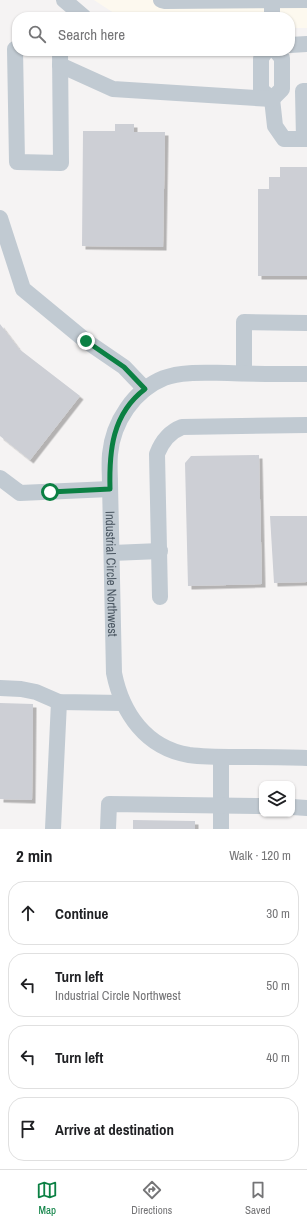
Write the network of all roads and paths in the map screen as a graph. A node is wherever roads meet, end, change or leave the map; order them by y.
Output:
1 (64, 0) edge
2 (161, 0) edge
3 (306, 0) edge
4 (272, 6) edge
5 (78, 12) edge
6 (307, 44) edge
7 (295, 45) edge
8 (15, 56) edge
9 (262, 56) edge
10 (280, 56) edge
11 (60, 58) edge
12 (307, 91) edge
13 (272, 98) junction
14 (306, 139) edge
15 (0, 218) edge
16 (307, 323) edge
17 (244, 373) junction
18 (307, 374) edge
19 (145, 389) junction
20 (307, 425) edge
21 (0, 478) edge
22 (110, 489) junction
23 (160, 551) junction
24 (112, 553) junction
25 (160, 597) dead end
26 (0, 688) edge
27 (59, 702) junction
28 (123, 703) junction
29 (221, 757) junction
30 (307, 758) edge
31 (221, 805) junction
32 (259, 806) edge
33 (295, 807) edge
34 (307, 808) edge
35 (53, 829) edge
36 (108, 829) edge
37 (221, 829) edge

1 - 5 street
2 - 4 street
3 - 4 street
6 - 7 street
8 - 11 street
9 - 13 street
10 - 13 street
11 - 13 street
12 - 14 street
13 - 14 street
15 - 19 street
16 - 17 street
17 - 18 street, Industrial Circle Northwest
17 - 19 street, Industrial Circle Northwest
19 - 22 street, Industrial Circle Northwest
20 - 23 street
21 - 22 street
22 - 24 street, Industrial Circle Northwest
23 - 24 street
23 - 25 street
24 - 28 street, Industrial Circle Northwest
26 - 27 street
27 - 28 street
27 - 35 street
28 - 29 street, Industrial Circle Northwest
29 - 30 street, Industrial Circle Northwest
29 - 31 street
31 - 32 street
31 - 36 street
31 - 37 street
33 - 34 street

